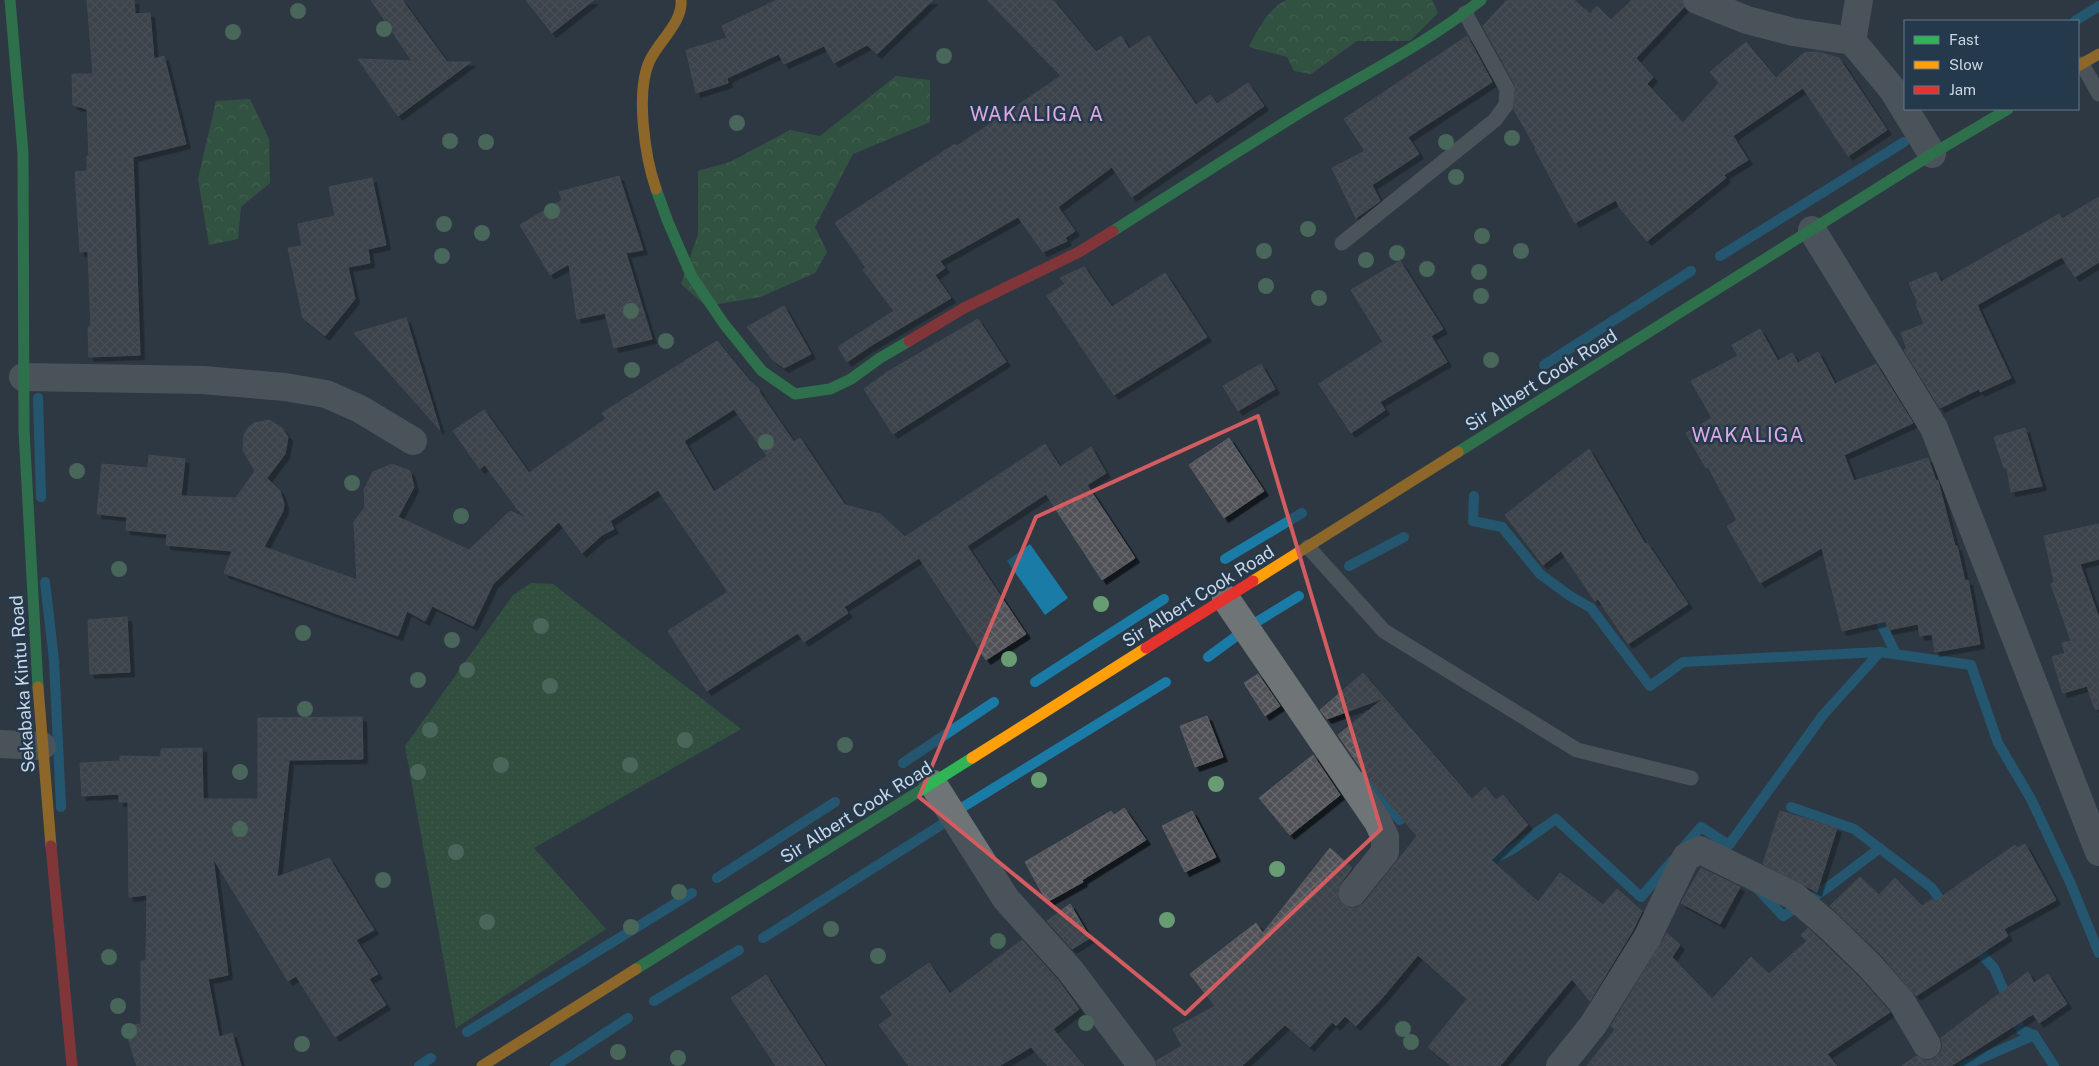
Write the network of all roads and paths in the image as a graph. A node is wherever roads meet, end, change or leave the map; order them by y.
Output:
1 (10, 0) edge
2 (681, 0) edge
3 (1481, 0) edge
4 (1697, 0) edge
5 (1859, 0) edge
6 (1465, 13) junction
7 (1852, 41) junction
8 (2099, 54) edge
9 (2080, 65) edge
10 (2099, 94) edge
11 (1904, 108) edge
12 (1905, 110) edge
13 (2006, 110) edge
14 (1932, 154) junction
15 (1812, 230) junction
16 (1342, 243) dead end
17 (23, 377) junction
18 (413, 441) dead end
19 (1308, 547) junction
20 (1226, 599) junction
21 (0, 744) edge
22 (42, 746) junction
23 (1691, 778) dead end
24 (933, 784) junction
25 (2099, 852) edge
26 (1352, 893) dead end
27 (1928, 1045) dead end
28 (72, 1066) edge
29 (484, 1066) edge
30 (1142, 1066) edge
31 (1560, 1066) edge

1 - 17 street, Sekabaka Kintu Road
2 - 6 street
3 - 6 street
4 - 7 street
5 - 7 street
6 - 16 lane
7 - 11 street
8 - 9 street
9 - 10 lane
12 - 14 street
13 - 14 street, Sir Albert Cook Road
14 - 15 street, Sir Albert Cook Road
15 - 19 street, Sir Albert Cook Road
15 - 25 street
17 - 18 street
17 - 22 street, Sekabaka Kintu Road
19 - 20 street, Sir Albert Cook Road
19 - 23 lane
20 - 24 street, Sir Albert Cook Road
20 - 26 street
21 - 22 street
22 - 28 street, Sekabaka Kintu Road
24 - 29 street, Sir Albert Cook Road
24 - 30 street
27 - 31 street

